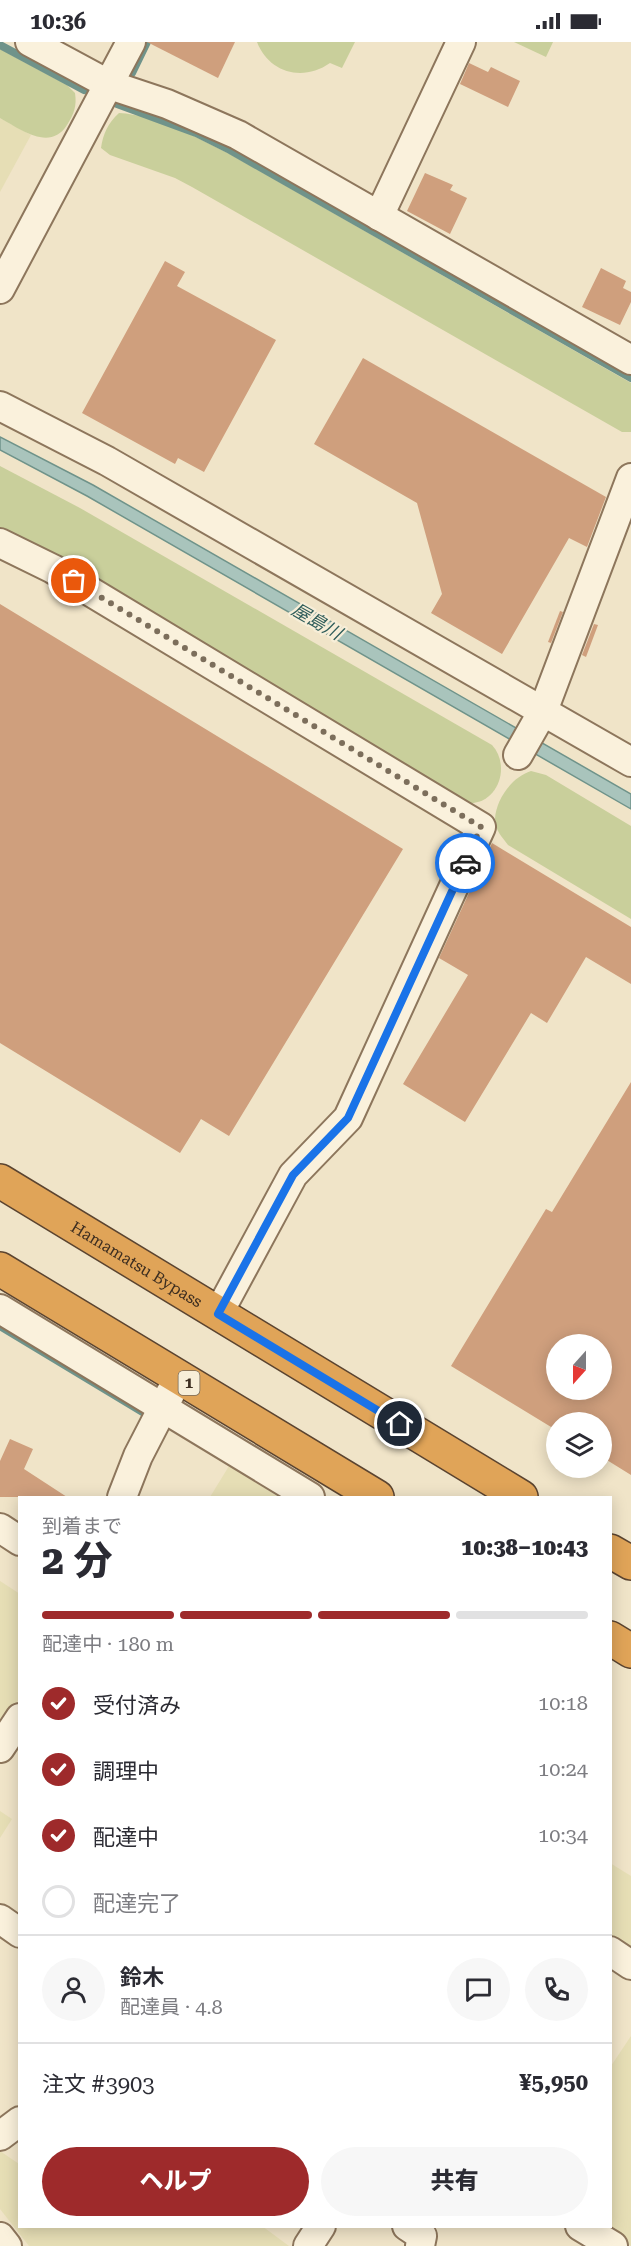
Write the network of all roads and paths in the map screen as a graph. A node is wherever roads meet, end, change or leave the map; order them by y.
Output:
1 (30, 42) edge
2 (131, 42) edge
3 (461, 42) edge
4 (110, 85) junction
5 (379, 216) junction
6 (1, 283) edge
7 (630, 357) edge
8 (0, 406) edge
9 (631, 478) edge
10 (0, 543) edge
11 (539, 718) junction
12 (518, 755) dead end
13 (631, 762) edge
14 (0, 1181) edge
15 (0, 1246) edge
16 (0, 1269) edge
17 (0, 1309) edge
18 (218, 1314) junction
19 (112, 1336) junction
20 (180, 1377) junction
21 (162, 1407) junction
22 (122, 1496) edge
23 (308, 1496) edge
24 (375, 1496) edge
25 (519, 1496) edge
26 (0, 1528) edge
27 (18, 1539) edge
28 (612, 1552) edge
29 (631, 1563) edge
30 (612, 1639) edge
31 (631, 1651) edge
32 (18, 1721) edge
33 (0, 1748) edge
34 (0, 1919) edge
35 (18, 1932) edge
36 (612, 1952) edge
37 (631, 1965) edge
38 (18, 2122) edge
39 (0, 2136) edge
40 (320, 2228) edge
41 (410, 2228) edge
42 (583, 2228) edge
43 (0, 2237) edge
44 (7, 2246) edge
45 (308, 2246) edge
46 (420, 2246) edge
47 (613, 2246) edge

1 - 4 street
2 - 4 street
3 - 5 street
4 - 5 street
4 - 6 street
5 - 7 street
8 - 11 street
9 - 11 street
10 - 18 street
11 - 12 street
11 - 13 street
14 - 18 highway, Hamamatsu Bypass
15 - 19 highway
16 - 19 highway, 1
17 - 21 street
18 - 25 highway, Hamamatsu Bypass
19 - 20 highway, 1
20 - 21 street
20 - 24 highway, 1
21 - 22 street
21 - 23 street
26 - 27 street
28 - 29 highway
30 - 31 highway
32 - 33 street
34 - 35 street
36 - 37 street
38 - 39 street
40 - 45 street
41 - 46 street
42 - 47 street
43 - 44 street

